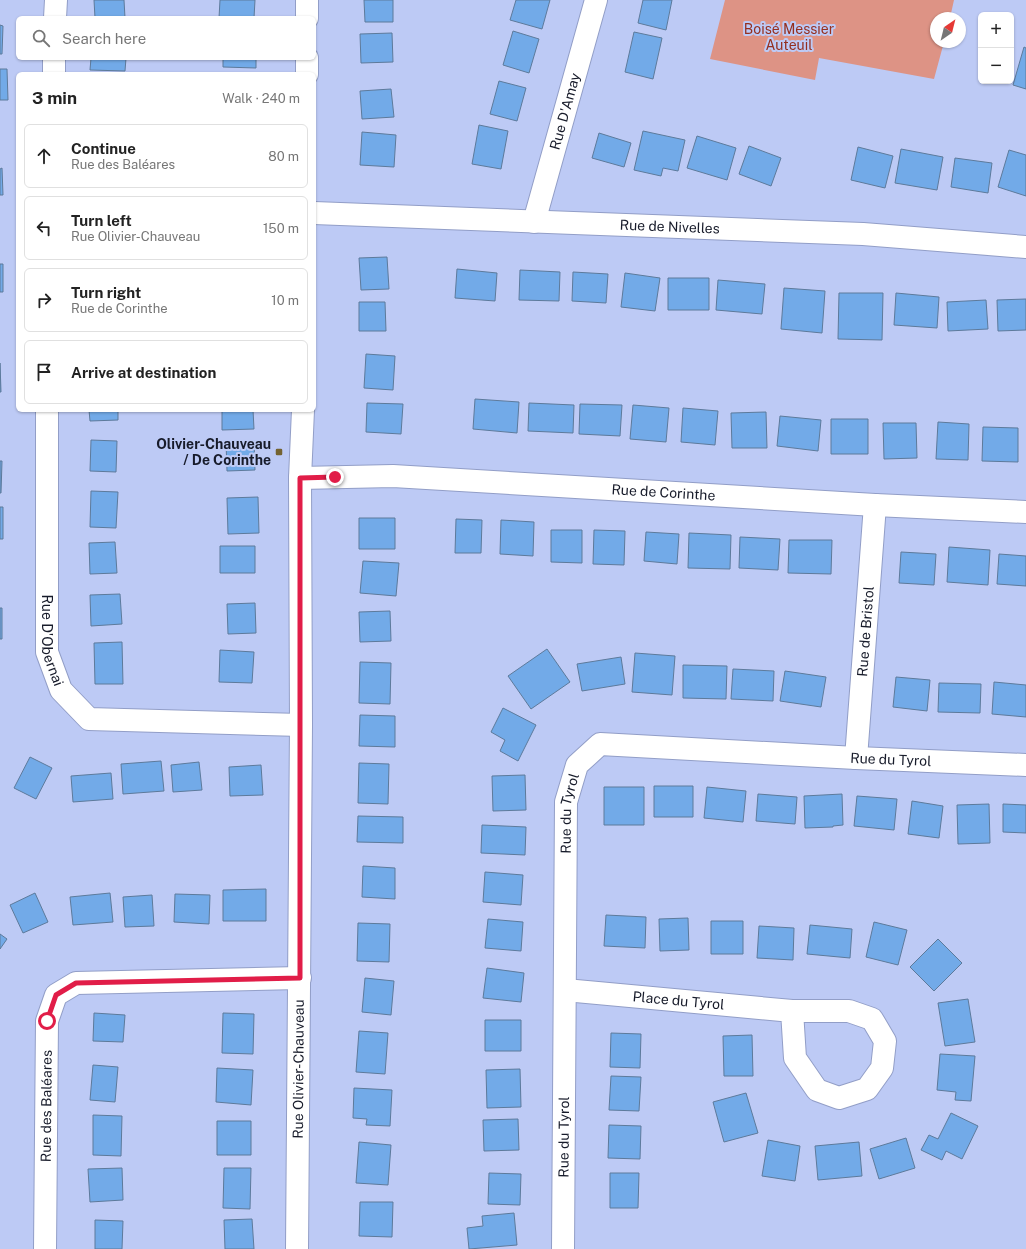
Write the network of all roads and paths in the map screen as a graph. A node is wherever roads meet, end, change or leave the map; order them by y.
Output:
1 (56, 0) edge
2 (307, 0) edge
3 (596, 0) edge
4 (55, 16) edge
5 (307, 16) edge
6 (54, 60) edge
7 (307, 60) edge
8 (54, 72) edge
9 (307, 72) edge
10 (316, 213) edge
11 (534, 222) junction
12 (1026, 247) edge
13 (47, 412) edge
14 (303, 412) edge
15 (300, 478) junction
16 (875, 505) junction
17 (1026, 512) edge
18 (300, 725) junction
19 (856, 758) junction
20 (1026, 765) edge
21 (300, 978) junction
22 (565, 990) junction
23 (792, 1011) junction
24 (45, 1249) edge
25 (298, 1249) edge
26 (563, 1249) edge

1 - 4 street
2 - 5 street
3 - 11 street, Rue D'Amay
6 - 8 street
7 - 9 street
10 - 11 street, Rue de Nivelles
11 - 12 street, Rue de Nivelles
13 - 18 street, Rue D'Obernai
14 - 15 street, Rue Olivier-Chauveau
15 - 16 street, Rue de Corinthe
15 - 18 street, Rue Olivier-Chauveau
16 - 17 street, Rue de Corinthe
16 - 19 street, Rue de Bristol
18 - 21 street, Rue Olivier-Chauveau
19 - 20 street, Rue du Tyrol
19 - 22 street, Rue du Tyrol
21 - 24 street, Rue des Baléares
21 - 25 street, Rue Olivier-Chauveau
22 - 23 street, Place du Tyrol
22 - 26 street, Rue du Tyrol
23 - 23 street, Place du Tyrol

